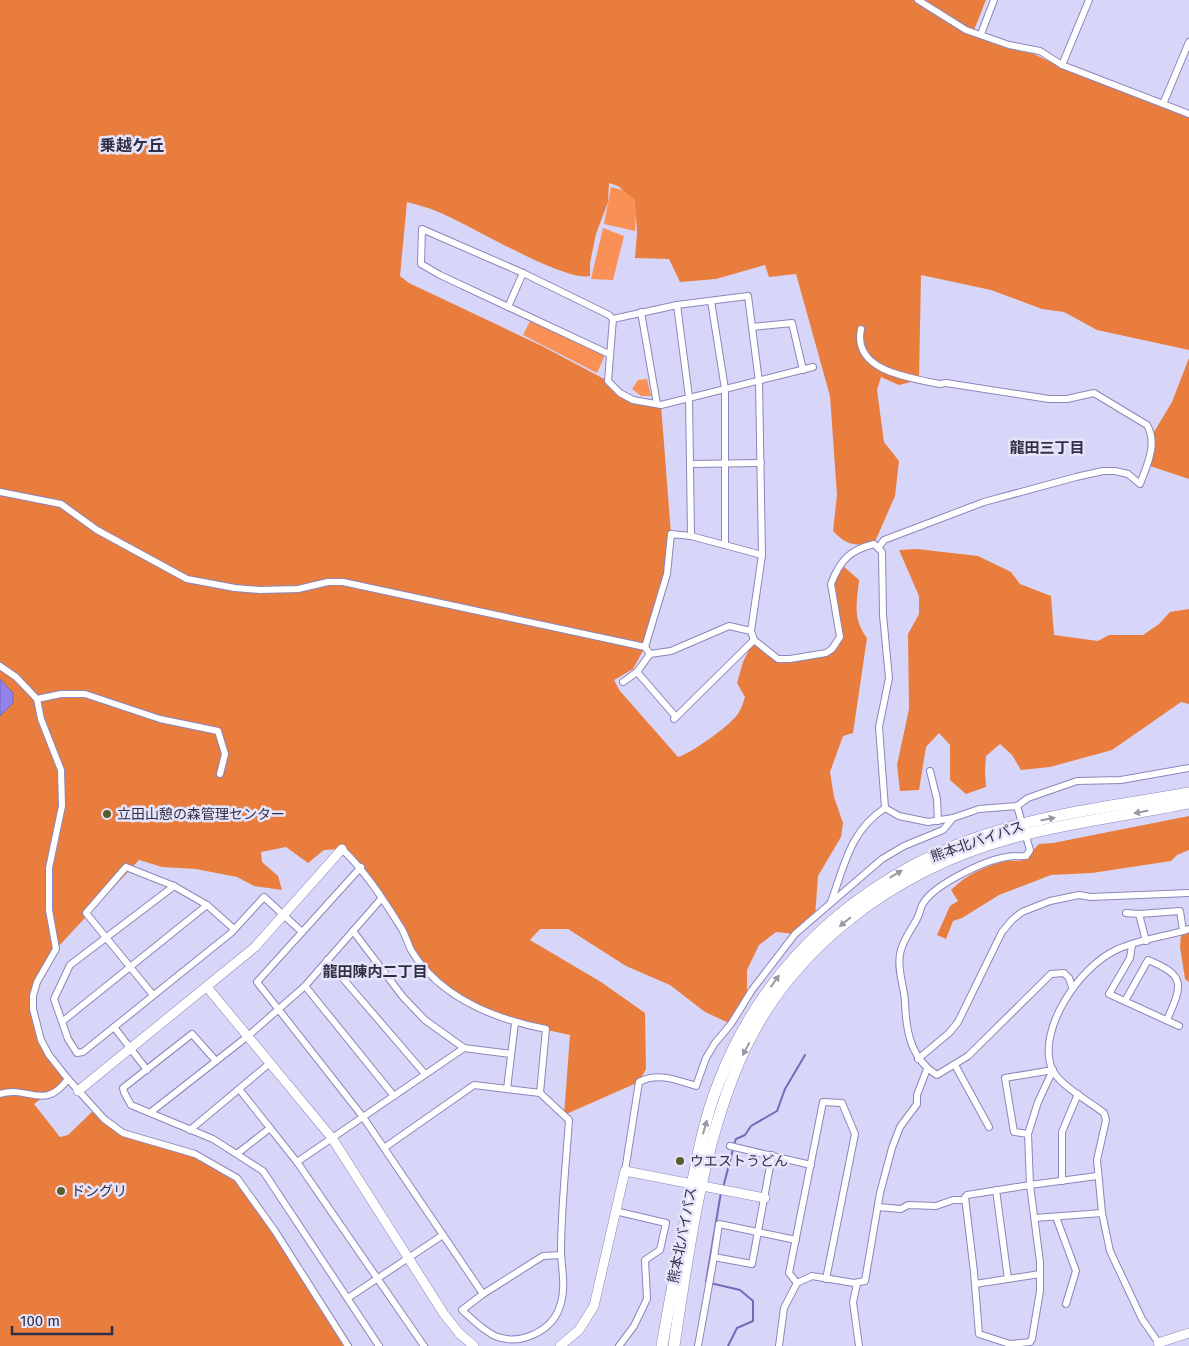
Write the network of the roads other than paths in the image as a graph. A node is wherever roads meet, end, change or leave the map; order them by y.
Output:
1 (918, 0) edge
2 (994, 0) edge
3 (1089, 0) edge
4 (981, 34) junction
5 (1189, 42) edge
6 (1062, 65) junction
7 (1163, 104) junction
8 (1189, 114) edge
9 (523, 273) junction
10 (711, 302) junction
11 (677, 305) junction
12 (508, 307) junction
13 (641, 312) junction
14 (613, 319) junction
15 (752, 327) junction
16 (861, 329) dead end
17 (609, 354) junction
18 (813, 367) dead end
19 (803, 370) junction
20 (759, 382) junction
21 (725, 389) junction
22 (689, 397) junction
23 (657, 404) junction
24 (690, 464) junction
25 (725, 464) junction
26 (761, 464) junction
27 (0, 492) edge
28 (691, 536) junction
29 (725, 545) junction
30 (879, 547) junction
31 (762, 555) junction
32 (751, 631) junction
33 (754, 640) junction
34 (644, 647) junction
35 (650, 654) junction
36 (0, 666) edge
37 (637, 672) junction
38 (624, 682) dead end
39 (37, 699) junction
40 (1189, 768) edge
41 (930, 771) dead end
42 (220, 774) dead end
43 (1189, 793) edge
44 (1189, 803) edge
45 (1017, 806) junction
46 (885, 808) junction
47 (953, 818) junction
48 (938, 820) junction
49 (1024, 830) junction
50 (342, 849) joint
51 (361, 867) junction
52 (174, 886) junction
53 (1189, 893) edge
54 (381, 899) junction
55 (830, 904) junction
56 (207, 905) junction
57 (1126, 913) dead end
58 (284, 914) junction
59 (1139, 914) junction
60 (234, 929) junction
61 (1186, 930) edge
62 (353, 931) junction
63 (302, 932) junction
64 (107, 939) junction
65 (1146, 941) junction
66 (1132, 945) junction
67 (328, 960) junction
68 (129, 967) junction
69 (305, 986) junction
70 (208, 987) junction
71 (1072, 987) junction
72 (153, 995) junction
73 (1125, 1001) junction
74 (278, 1009) junction
75 (1166, 1020) junction
76 (63, 1021) junction
77 (515, 1023) junction
78 (1179, 1026) dead end
79 (114, 1027) junction
80 (248, 1036) junction
81 (464, 1048) junction
82 (131, 1049) junction
83 (511, 1054) junction
84 (918, 1059) junction
85 (216, 1061) junction
86 (270, 1063) junction
87 (955, 1065) junction
88 (927, 1069) junction
89 (147, 1070) junction
90 (1053, 1070) junction
91 (425, 1074) junction
92 (68, 1079) junction
93 (239, 1089) junction
94 (507, 1089) junction
95 (78, 1091) junction
96 (540, 1093) junction
97 (0, 1094) edge
98 (1078, 1094) junction
99 (394, 1096) junction
100 (151, 1112) junction
101 (363, 1117) junction
102 (989, 1127) dead end
103 (270, 1128) junction
104 (190, 1130) junction
105 (1028, 1134) junction
106 (332, 1138) junction
107 (730, 1146) dead end
108 (384, 1148) junction
109 (238, 1153) junction
110 (772, 1154) junction
111 (297, 1162) junction
112 (811, 1165) junction
113 (625, 1170) junction
114 (1097, 1176) junction
115 (1062, 1181) junction
116 (697, 1184) junction
117 (1030, 1185) junction
118 (996, 1190) junction
119 (765, 1198) junction
120 (965, 1200) junction
121 (878, 1206) junction
122 (615, 1210) junction
123 (1102, 1213) junction
124 (1056, 1217) junction
125 (1035, 1218) junction
126 (759, 1234) junction
127 (443, 1235) junction
128 (796, 1240) junction
129 (690, 1252) junction
130 (561, 1255) junction
131 (714, 1257) junction
132 (408, 1259) junction
133 (1040, 1274) junction
134 (378, 1278) junction
135 (1008, 1279) junction
136 (826, 1280) junction
137 (797, 1283) junction
138 (857, 1284) junction
139 (975, 1284) junction
140 (483, 1294) junction
141 (348, 1298) junction
142 (1066, 1304) dead end
143 (1189, 1332) edge
144 (1159, 1344) edge
145 (348, 1346) edge
146 (379, 1346) edge
147 (424, 1346) edge
148 (474, 1346) edge
149 (560, 1346) edge
150 (619, 1346) edge
151 (662, 1346) edge
152 (674, 1346) edge
153 (681, 1346) edge
154 (698, 1346) edge
155 (779, 1346) edge
156 (859, 1346) edge

1 - 4 street
2 - 4 street
3 - 6 street
4 - 6 street
5 - 7 street
6 - 7 street
7 - 8 street
9 - 12 street
9 - 12 street
9 - 14 street
10 - 11 street
10 - 15 street
10 - 21 street
11 - 13 street
11 - 22 street
12 - 17 street
13 - 14 street
13 - 23 street
14 - 17 street
15 - 19 street
15 - 20 street
16 - 30 street
17 - 23 street
18 - 19 street
19 - 20 street
20 - 21 street
20 - 26 street
21 - 22 street
21 - 25 street
22 - 23 street
22 - 24 street
24 - 25 street
24 - 28 street
25 - 26 street
25 - 29 street
26 - 31 street
27 - 34 street
28 - 29 street
28 - 34 street
29 - 31 street
30 - 33 street
30 - 46 street
31 - 32 street
32 - 33 street
32 - 35 street
33 - 37 street
34 - 35 street
35 - 37 street
36 - 39 street
37 - 38 street
39 - 42 street
39 - 92 street
40 - 45 street
41 - 48 street
49 -> 43 highway, 熊本北バイパス
44 -> 49 highway, 熊本北バイパス
45 - 47 street
45 - 49 street
46 - 48 street
46 - 55 street
47 - 48 street
47 - 55 street
49 - 84 street
49 - 116 highway, 熊本北バイパス
50 - 51 street
50 - 58 street
51 - 54 street
51 - 63 street
52 - 56 street
52 - 64 street
52 - 64 street
53 - 84 street
54 - 62 street
54 - 77 street
55 - 113 street
56 - 60 street
56 - 68 street
57 - 59 street
58 - 60 street
58 - 63 street
58 - 70 street
59 - 61 street
59 - 65 street
60 - 72 street
61 - 65 street
62 - 67 street
62 - 81 street
63 - 74 street
64 - 68 street
64 - 76 street
65 - 66 street
66 - 71 street
66 - 73 street
67 - 69 street
67 - 91 street
68 - 72 street
68 - 76 street
69 - 74 street
69 - 99 street
70 - 80 street
70 - 82 street
71 - 87 street
71 - 90 street
72 - 79 street
73 - 75 street
73 - 75 street
74 - 80 street
74 - 101 street
75 - 78 street
76 - 79 street
77 - 83 street
77 - 96 street
79 - 82 street
80 - 85 street
80 - 86 street
81 - 83 street
81 - 91 street
82 - 89 street
82 - 95 street
83 - 94 street
84 - 88 street
85 - 89 street
85 - 100 street
86 - 93 street
86 - 106 street
87 - 88 street
87 - 102 street
88 - 121 street
89 - 100 street
90 - 98 street
90 - 105 street
90 - 105 street
91 - 99 street
92 - 95 street
92 - 97 street
93 - 103 street
93 - 104 street
94 - 96 street
94 - 108 street
95 - 145 street
96 - 130 street
98 - 114 street
98 - 115 street
99 - 101 street
100 - 104 street
101 - 106 street
101 - 108 street
103 - 109 street
103 - 111 street
104 - 109 street
105 - 117 street
106 - 111 street
106 - 132 street
107 - 110 street
108 - 127 street
109 - 141 street
110 - 112 street
110 - 119 street
111 - 134 street
112 - 128 street
112 - 136 street
113 - 116 street
113 - 122 street
114 - 115 street
114 - 123 street
115 - 117 street
116 - 119 street
116 - 129 highway, 熊本北バイパス
116 - 151 highway, 熊本北バイパス
117 - 118 street
117 - 125 street
118 - 120 street
118 - 135 street
119 - 126 street
120 - 121 street
120 - 139 street
121 - 138 street
122 - 149 street
122 - 150 street
123 - 124 street
123 - 144 street
124 - 125 street
124 - 142 street
125 - 133 street
126 - 128 street
126 - 131 street
126 - 131 street
127 - 132 street
127 - 140 street
128 - 137 street
129 - 152 highway, 熊本北バイパス
129 - 153 highway
130 - 140 street
130 - 140 street
131 - 154 street
132 - 134 street
132 - 148 street
133 - 135 street
133 - 139 street
134 - 141 street
134 - 147 street
135 - 139 street
136 - 137 street
136 - 138 street
137 - 155 street
138 - 156 street
141 - 146 street
143 - 144 street

